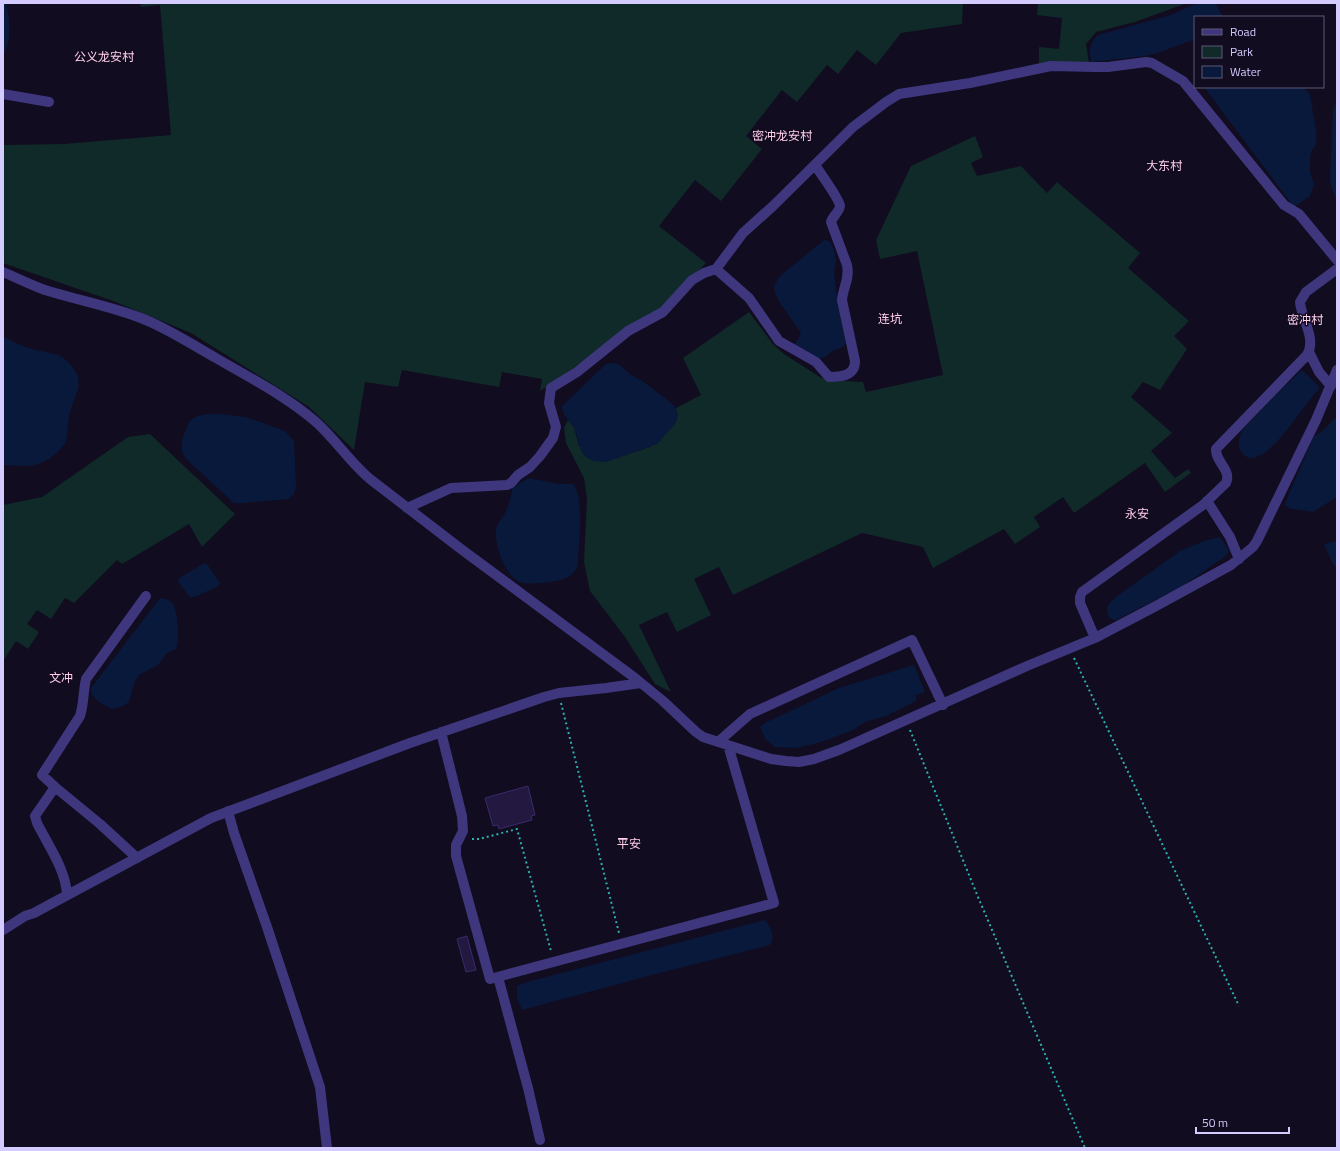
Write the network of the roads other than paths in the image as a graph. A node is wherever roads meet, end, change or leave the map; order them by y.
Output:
1 (3, 94) edge
2 (49, 102) dead end
3 (815, 165) junction
4 (1337, 260) edge
5 (716, 269) junction
6 (1337, 269) edge
7 (3, 272) edge
8 (1309, 352) junction
9 (1337, 370) edge
10 (1330, 386) junction
11 (1207, 501) junction
12 (407, 508) junction
13 (1239, 559) junction
14 (146, 596) dead end
15 (1095, 638) junction
16 (641, 682) junction
17 (943, 704) junction
18 (441, 732) junction
19 (723, 744) junction
20 (55, 787) junction
21 (228, 811) junction
22 (137, 858) junction
23 (67, 895) junction
24 (3, 930) edge
25 (498, 977) junction
26 (540, 1140) dead end
27 (327, 1148) edge

1 - 2 street
3 - 4 street
3 - 5 street
3 - 5 street
5 - 12 street
6 - 8 street
7 - 12 street
8 - 10 street
8 - 11 street
9 - 10 street
10 - 13 street
11 - 13 street
11 - 15 street
12 - 16 street
13 - 15 street
14 - 20 street
15 - 17 street
16 - 18 street
16 - 19 street
17 - 19 street
17 - 19 street
18 - 21 street
18 - 25 street
19 - 25 street
20 - 22 street
20 - 23 street
21 - 22 street
21 - 27 street
22 - 23 street
23 - 24 street
25 - 26 street

